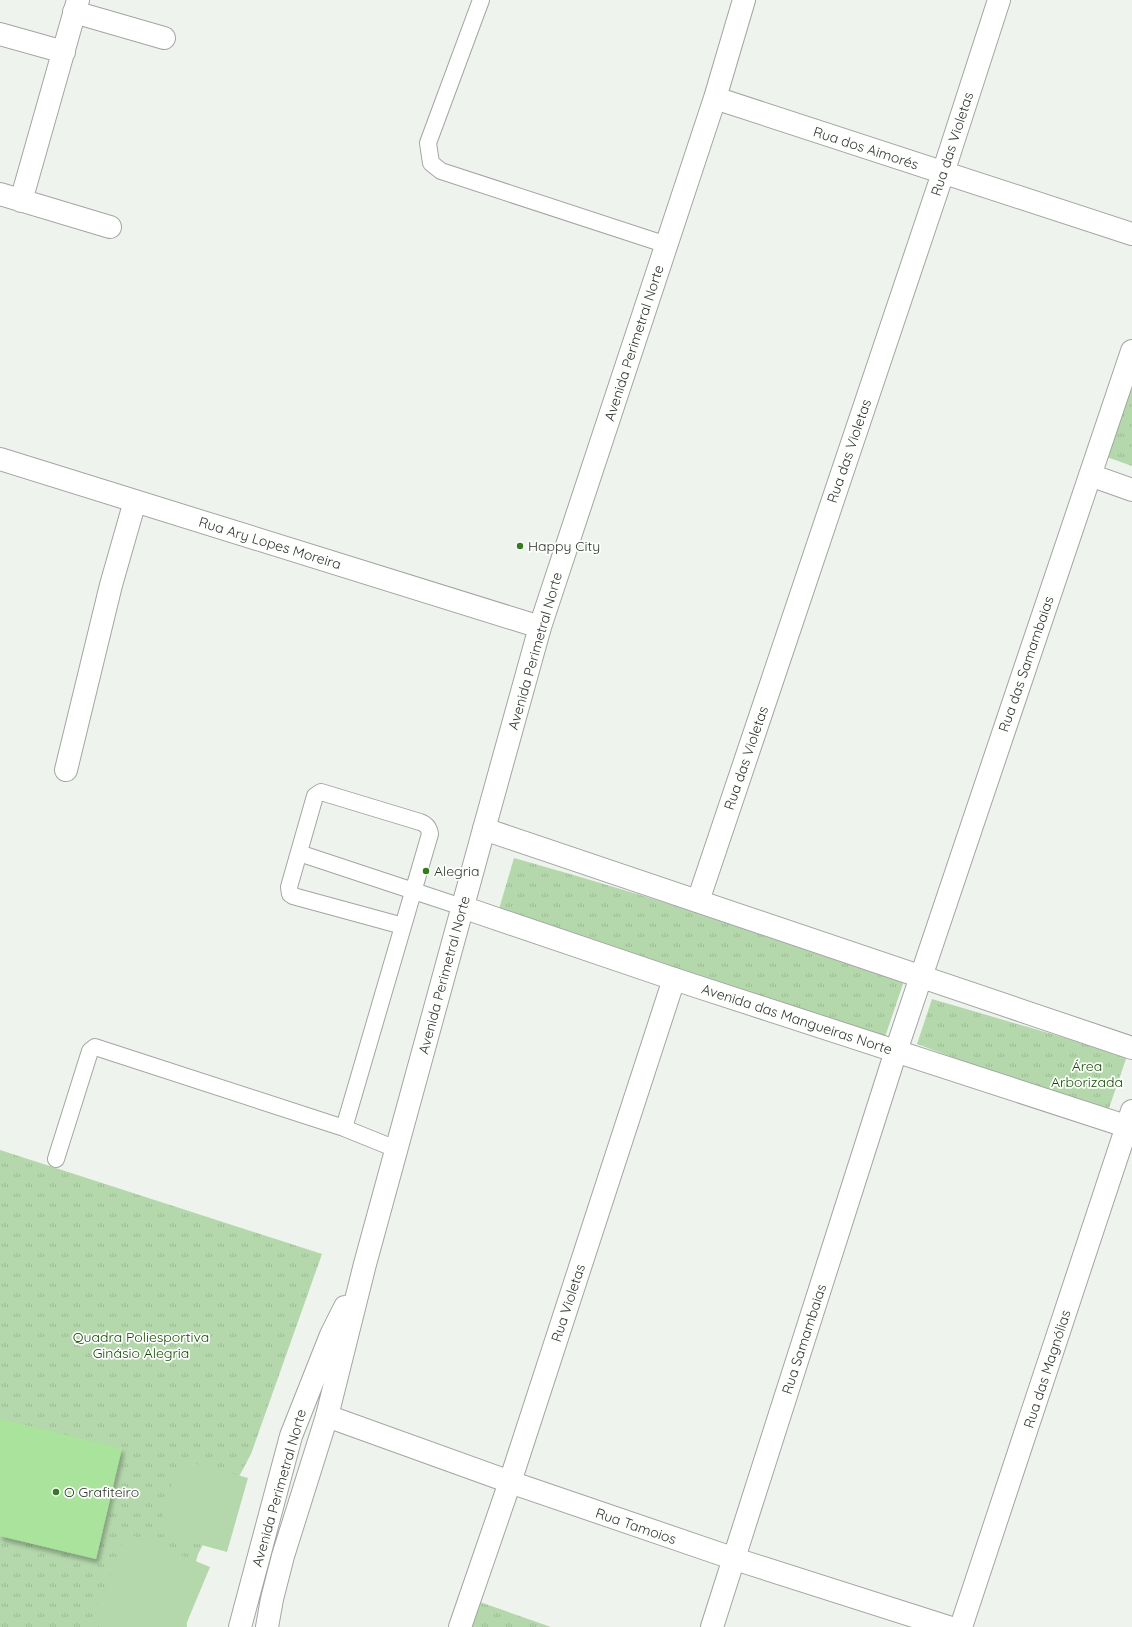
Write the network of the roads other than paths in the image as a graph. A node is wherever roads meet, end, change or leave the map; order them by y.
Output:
1 (480, 0) edge
2 (744, 0) edge
3 (999, 0) edge
4 (76, 6) edge
5 (0, 34) edge
6 (164, 38) dead end
7 (64, 52) junction
8 (715, 98) junction
9 (943, 173) junction
10 (0, 194) edge
11 (21, 201) junction
12 (110, 228) dead end
13 (1132, 234) edge
14 (666, 245) junction
15 (1132, 351) edge
16 (0, 459) edge
17 (1090, 476) junction
18 (1132, 490) edge
19 (135, 501) junction
20 (540, 627) junction
21 (66, 770) dead end
22 (484, 829) junction
23 (299, 853) junction
24 (413, 890) junction
25 (698, 901) junction
26 (462, 907) junction
27 (403, 926) junction
28 (920, 977) junction
29 (674, 978) junction
30 (1132, 1048) edge
31 (896, 1051) junction
32 (1130, 1122) edge
33 (344, 1128) junction
34 (396, 1149) junction
35 (56, 1159) dead end
36 (365, 1264) junction
37 (327, 1416) junction
38 (510, 1482) junction
39 (734, 1559) junction
40 (240, 1627) edge
41 (267, 1627) edge
42 (460, 1627) edge
43 (712, 1627) edge
44 (948, 1627) edge
45 (961, 1627) edge

1 - 14 lane
2 - 8 street, Avenida Perimetral Norte
3 - 9 street, Rua das Violetas
4 - 6 street
4 - 7 street
5 - 7 street
7 - 11 street
8 - 9 street, Rua dos Aimorés
8 - 14 street, Avenida Perimetral Norte
9 - 13 street, Rua dos Aimorés
9 - 25 street, Rua das Violetas
10 - 11 street
11 - 12 street
14 - 20 street, Avenida Perimetral Norte
15 - 17 street, Rua das Samambaias
16 - 19 street, Rua Ary Lopes Moreira
17 - 18 street
17 - 28 street, Rua das Samambaias
19 - 20 street, Rua Ary Lopes Moreira
19 - 21 street
20 - 22 street, Avenida Perimetral Norte
22 - 25 street
22 - 26 street, Avenida Perimetral Norte
23 - 24 lane
23 - 24 lane
23 - 27 lane
24 - 26 lane
24 - 27 lane
25 - 28 street
26 - 29 street, Avenida das Mangueiras Norte
26 - 34 street, Avenida Perimetral Norte
27 - 33 lane
28 - 30 street
28 - 31 street, Rua das Samambaias
29 - 31 street, Avenida das Mangueiras Norte
29 - 38 street, Rua Violetas
31 - 32 street, Avenida das Mangueiras Norte
31 - 39 street, Rua Samambaias
32 - 45 street, Rua das Magnólias
33 - 34 lane
33 - 35 lane
34 - 36 street, Avenida Perimetral Norte
36 - 37 street, Avenida Perimetral Norte
36 - 40 street, Avenida Perimetral Norte
37 - 38 street, Rua Tamoios
37 - 41 street, Avenida Perimetral Norte
38 - 39 street, Rua Tamoios
38 - 42 street, Rua Violetas
39 - 43 street, Rua Samambaias
39 - 44 street, Rua Tamoios

